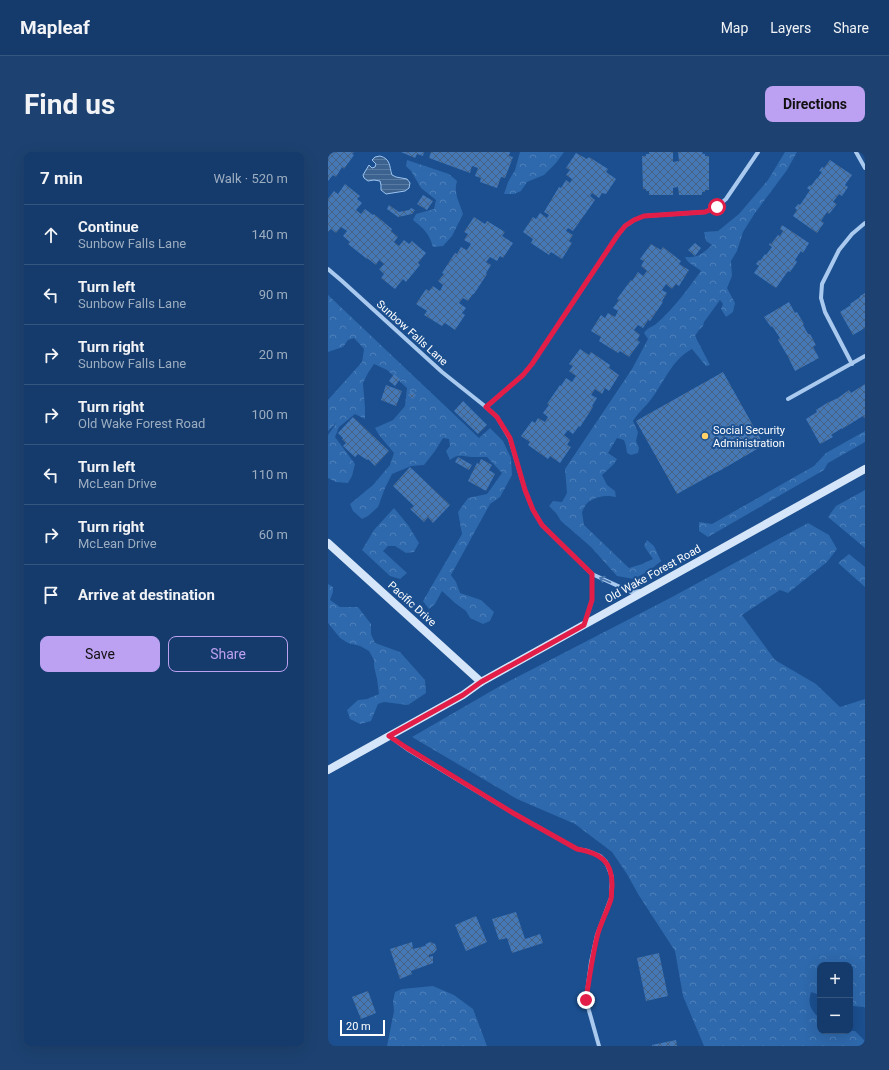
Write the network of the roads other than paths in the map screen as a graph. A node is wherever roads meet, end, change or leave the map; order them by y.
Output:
1 (758, 152) edge
2 (856, 152) edge
3 (865, 168) edge
4 (865, 223) edge
5 (328, 269) edge
6 (865, 356) edge
7 (852, 364) junction
8 (788, 399) dead end
9 (486, 407) junction
10 (865, 469) edge
11 (328, 543) edge
12 (592, 574) junction
13 (645, 591) junction
14 (584, 625) junction
15 (481, 682) junction
16 (389, 736) junction
17 (328, 770) edge
18 (599, 1046) edge

1 - 9 street
2 - 3 street
4 - 7 street
5 - 9 street, Sunbow Falls Lane
6 - 7 street
7 - 8 street
9 - 12 street, Sunbow Falls Lane
10 - 13 street, Old Wake Forest Road
11 - 15 street, Pacific Drive
13 -> 12 street, Sunbow Falls Lane
12 - 14 street
13 - 14 street, Old Wake Forest Road
14 - 15 street, Old Wake Forest Road
15 - 16 street, Old Wake Forest Road
16 - 17 street, Old Wake Forest Road
16 - 18 street

